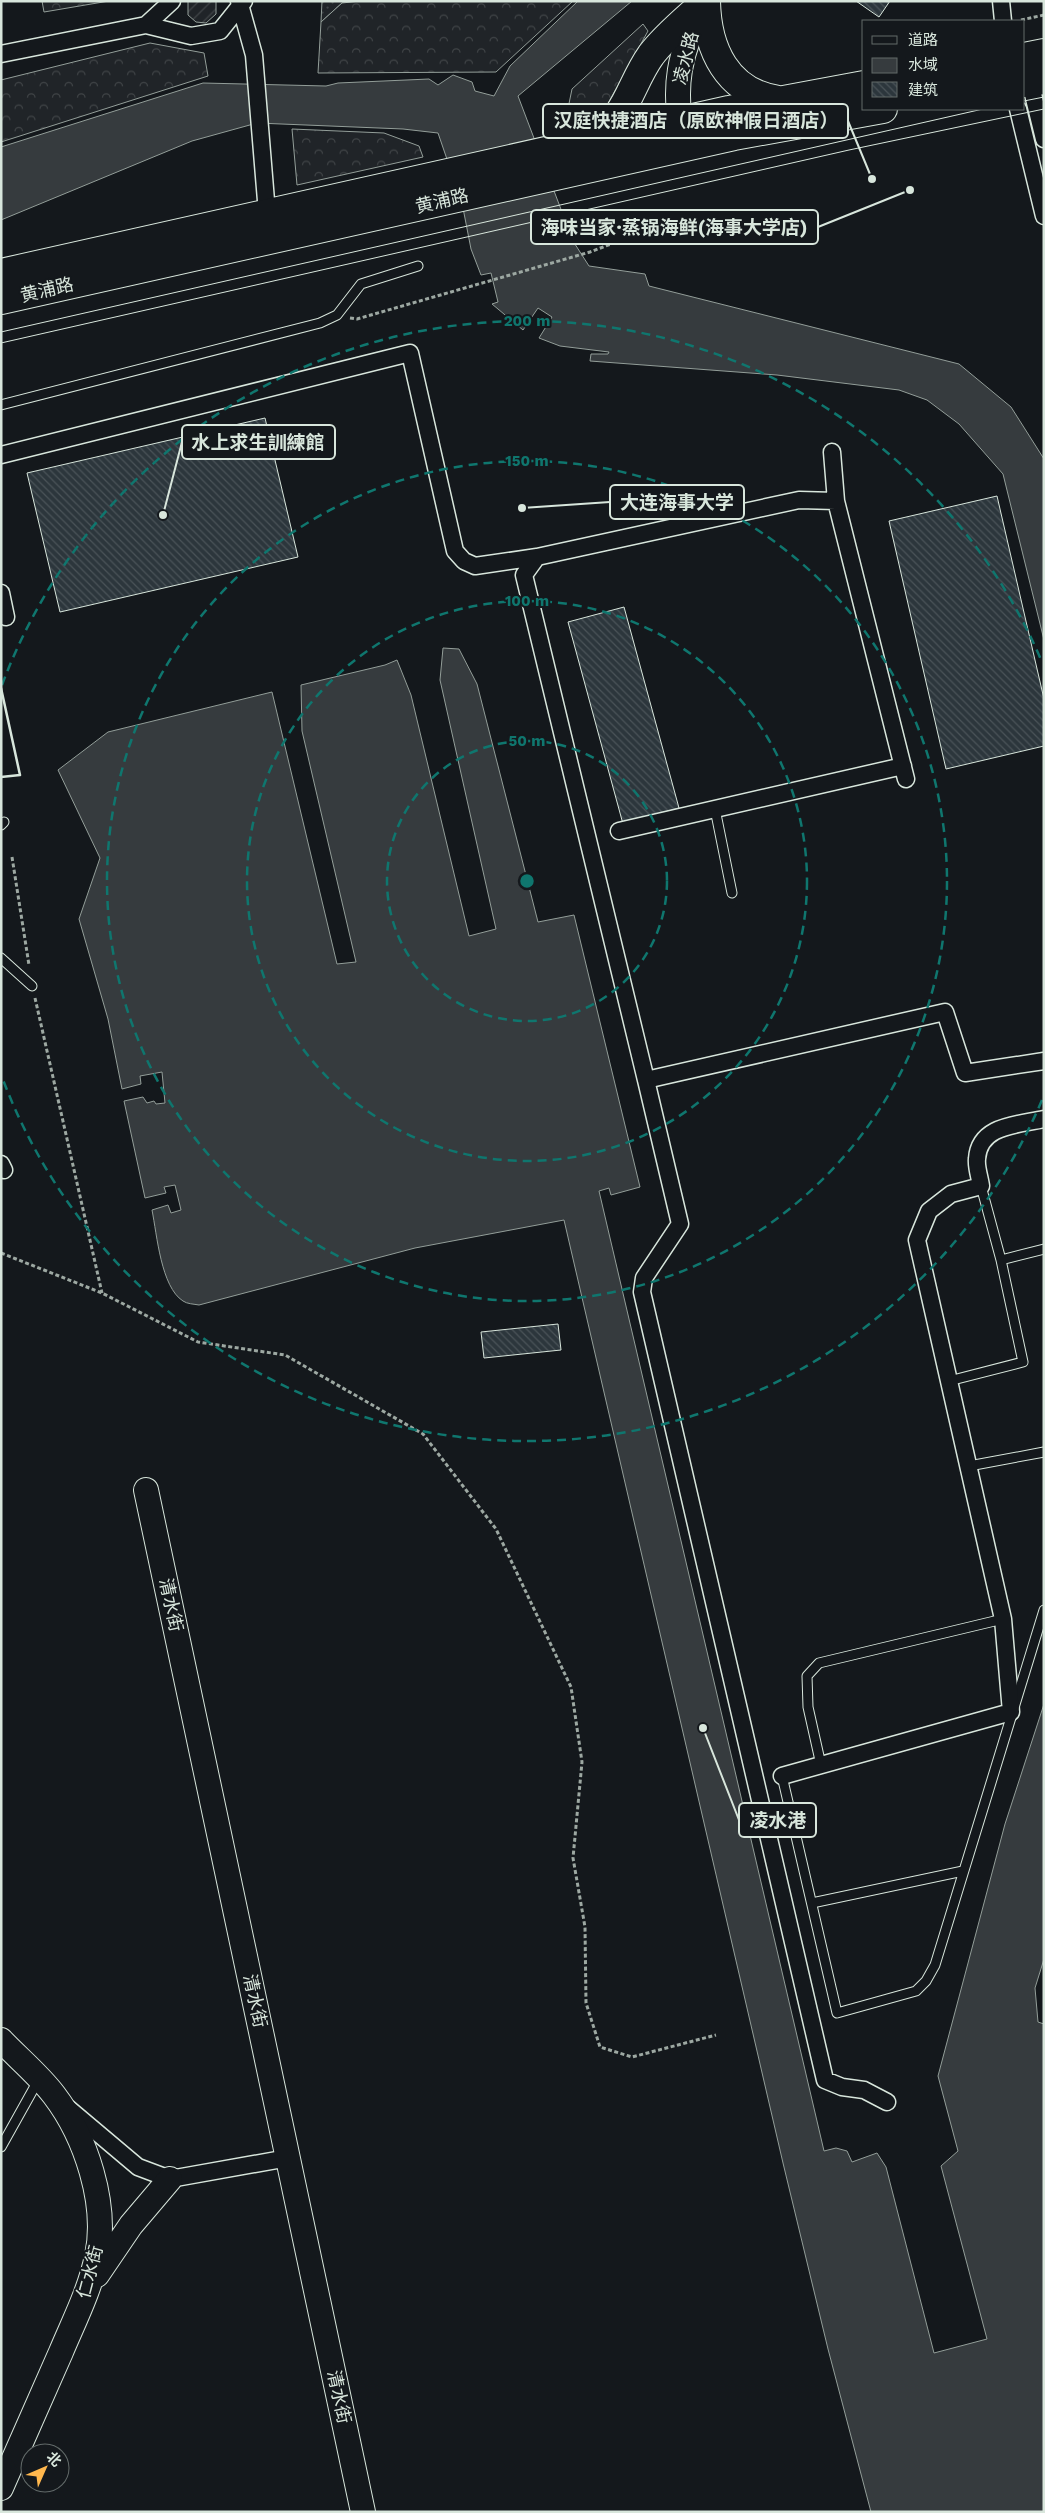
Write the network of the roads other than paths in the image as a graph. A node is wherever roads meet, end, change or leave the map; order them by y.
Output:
1 (172, 1) edge
2 (707, 1) edge
3 (1001, 1) edge
4 (241, 3) edge
5 (1003, 20) edge
6 (146, 25) junction
7 (1044, 53) edge
8 (1, 54) edge
9 (1030, 76) edge
10 (862, 85) edge
11 (781, 100) junction
12 (879, 110) edge
13 (1018, 110) edge
14 (679, 121) junction
15 (1044, 139) edge
16 (579, 143) junction
17 (685, 147) junction
18 (442, 188) junction
19 (267, 213) junction
20 (1044, 216) edge
21 (418, 266) dead end
22 (1, 273) edge
23 (1, 300) edge
24 (1, 405) edge
25 (832, 452) dead end
26 (1, 455) edge
27 (836, 501) junction
28 (537, 557) junction
29 (1, 593) edge
30 (6, 617) dead end
31 (715, 809) junction
32 (619, 831) dead end
33 (732, 893) dead end
34 (1, 958) edge
35 (32, 986) road end
36 (1044, 1061) edge
37 (646, 1080) junction
38 (1044, 1119) edge
39 (981, 1186) junction
40 (1044, 1250) edge
41 (1001, 1260) junction
42 (949, 1382) junction
43 (1044, 1452) edge
44 (969, 1466) junction
45 (146, 1490) dead end
46 (1044, 1610) edge
47 (1003, 1619) junction
48 (1011, 1712) junction
49 (821, 1765) junction
50 (782, 1776) joint
51 (963, 1871) junction
52 (812, 1903) junction
53 (1, 2040) edge
54 (46, 2087) junction
55 (887, 2102) dead end
56 (1, 2148) edge
57 (288, 2158) junction
58 (170, 2180) junction
59 (86, 2294) junction
60 (1, 2488) edge
61 (363, 2512) edge

1 - 6 street
2 - 11 highway
2 - 14 main road, 凌水路
2 - 16 highway
3 - 5 street
4 - 6 street
4 - 19 street
6 - 8 street
7 - 9 highway
9 - 15 street
10 - 11 highway, 黄浦路
11 - 14 highway, 黄浦路
12 - 17 highway, 黄浦路
13 - 20 street
14 - 16 highway, 黄浦路
14 - 17 main road, 凌水路
16 - 18 highway, 黄浦路
17 - 18 highway, 黄浦路
18 - 19 highway, 黄浦路
18 - 23 highway, 黄浦路
19 - 22 highway, 黄浦路
21 - 24 lane
25 - 27 street
26 - 28 street
27 - 28 street
27 - 31 street
28 - 37 street
29 - 30 street
31 - 32 street
31 - 33 lane
34 - 35 lane
36 - 37 street
37 - 55 street
38 - 39 street
39 - 41 lane
39 - 42 street
40 - 41 lane
41 - 42 lane
42 - 44 street
43 - 44 lane
44 - 47 street
45 - 57 main road, 清水街
46 - 48 lane
47 - 48 street
47 - 49 lane
48 - 49 street
48 - 51 lane
49 - 50 street
50 - 52 lane
51 - 52 lane
51 - 52 lane
53 - 54 main road, 仁水街
54 - 56 lane
54 - 58 street
54 - 59 main road, 仁水街
57 - 58 street
57 - 61 main road, 清水街
58 - 59 main road
59 - 60 main road, 仁水街

